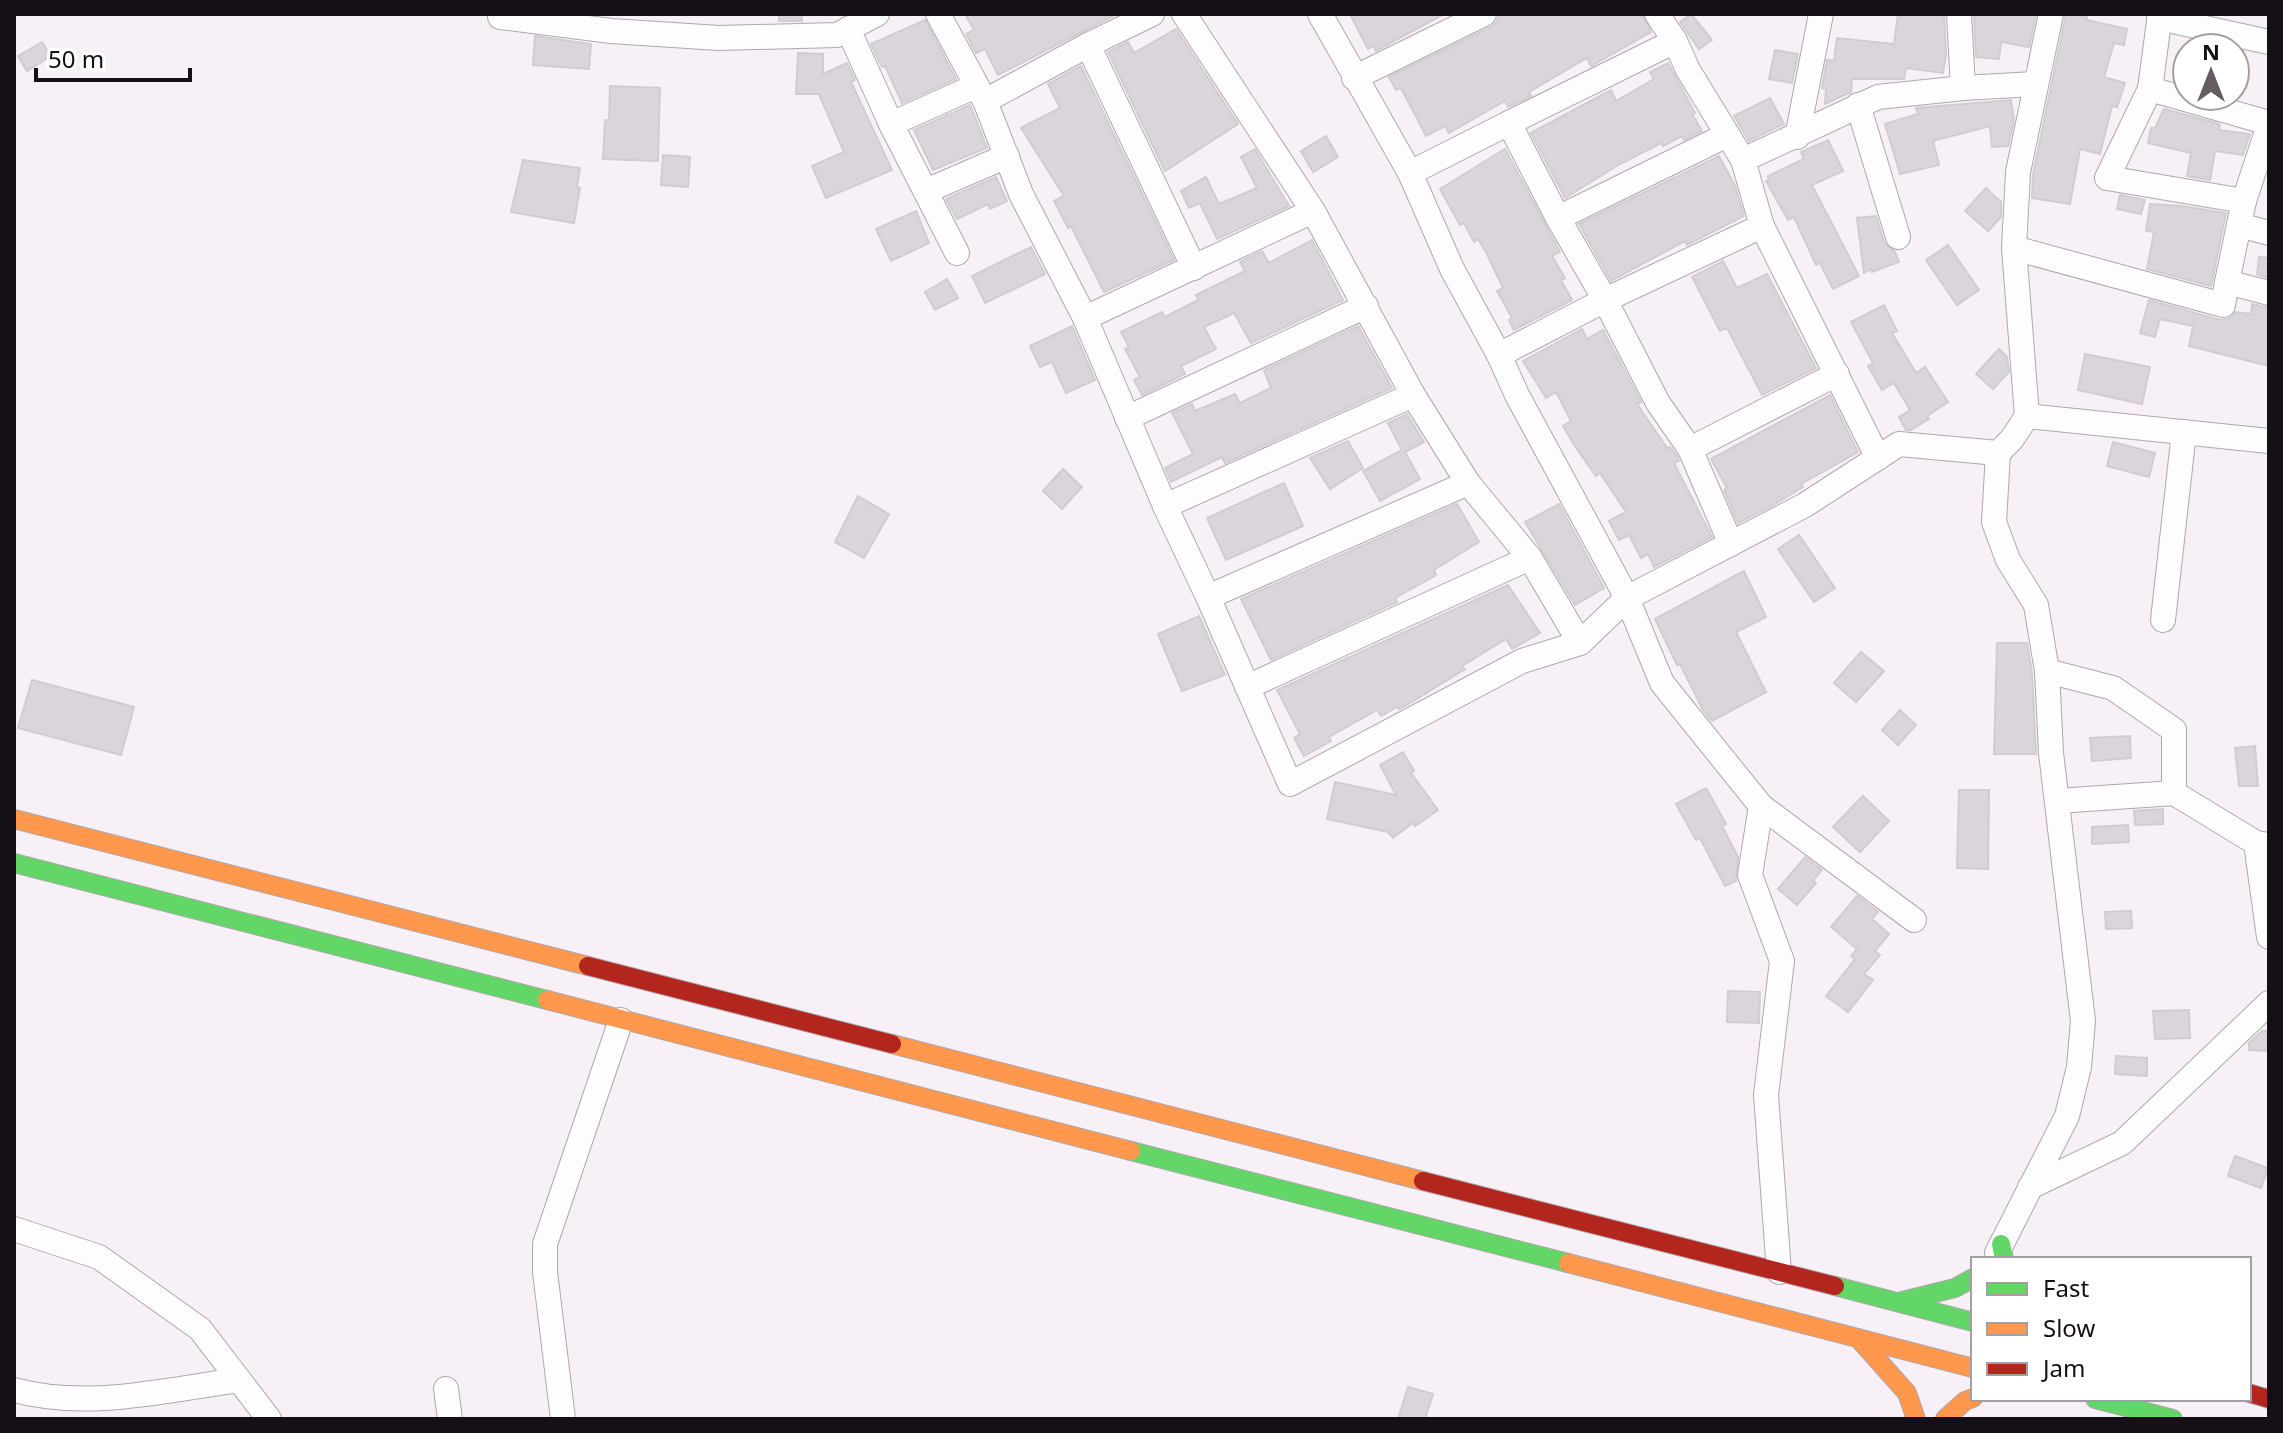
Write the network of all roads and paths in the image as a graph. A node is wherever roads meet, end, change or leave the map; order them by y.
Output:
1 (877, 14) edge
2 (1152, 14) edge
3 (1184, 14) edge
4 (1320, 14) edge
5 (1484, 14) edge
6 (1657, 14) edge
7 (1821, 14) edge
8 (1959, 14) edge
9 (2051, 14) edge
10 (943, 16) edge
11 (2160, 16) edge
12 (500, 17) dead end
13 (720, 26) edge
14 (841, 26) edge
15 (1675, 41) junction
16 (2269, 42) edge
17 (1088, 45) junction
18 (1354, 78) junction
19 (2035, 84) junction
20 (1963, 88) junction
21 (2150, 89) junction
22 (981, 93) junction
23 (1858, 105) junction
24 (1509, 123) junction
25 (891, 124) junction
26 (2269, 124) edge
27 (1727, 135) junction
28 (1797, 137) junction
29 (1007, 156) junction
30 (1743, 160) junction
31 (1410, 173) junction
32 (926, 191) junction
33 (1313, 211) junction
34 (2242, 213) junction
35 (1558, 218) junction
36 (1762, 226) junction
37 (2269, 233) edge
38 (1898, 237) dead end
39 (2014, 248) junction
40 (957, 253) dead end
41 (1194, 268) junction
42 (2227, 282) junction
43 (2269, 293) edge
44 (1605, 300) junction
45 (1366, 306) junction
46 (1085, 318) junction
47 (1499, 355) junction
48 (1837, 374) junction
49 (1413, 395) junction
50 (2027, 416) junction
51 (1127, 418) junction
52 (2184, 432) junction
53 (2269, 441) edge
54 (1690, 449) junction
55 (1998, 453) junction
56 (1878, 458) junction
57 (1468, 483) junction
58 (1165, 506) junction
59 (1731, 544) junction
60 (1530, 558) junction
61 (1208, 597) junction
62 (1627, 598) junction
63 (2163, 620) dead end
64 (1580, 643) junction
65 (2047, 671) junction
66 (1247, 687) junction
67 (2174, 793) junction
68 (2057, 801) junction
69 (1761, 806) junction
70 (14, 819) edge
71 (2263, 844) edge
72 (14, 863) edge
73 (1914, 920) dead end
74 (2269, 937) edge
75 (2269, 1003) edge
76 (621, 1020) junction
77 (2030, 1187) junction
78 (14, 1229) edge
79 (2000, 1254) edge
80 (1779, 1272) junction
81 (1971, 1279) edge
82 (1896, 1303) junction
83 (1971, 1317) edge
84 (1858, 1338) junction
85 (1963, 1365) edge
86 (239, 1380) junction
87 (446, 1389) dead end
88 (14, 1390) edge
89 (1971, 1399) edge
90 (2103, 1401) edge
91 (269, 1419) edge
92 (450, 1419) edge
93 (563, 1419) edge
94 (1916, 1419) edge
95 (1936, 1419) edge
96 (1945, 1419) edge
97 (2173, 1419) edge

1 - 14 street
2 - 17 street
3 - 33 street
4 - 18 street
5 - 18 street
6 - 15 street
7 - 28 street
8 - 20 street
9 - 19 street
10 - 22 street
11 - 16 street
11 - 21 street
12 - 13 street
13 - 14 street
14 - 25 street
15 - 24 street
15 - 27 street
17 - 22 street
17 - 41 street
18 - 31 street
19 - 20 street
19 - 39 street
20 - 23 street
21 - 26 street
21 - 34 street
22 - 25 street
22 - 29 street
23 - 28 street
23 - 38 street
24 - 31 street
24 - 35 street
25 - 32 street
26 - 34 street
27 - 30 street
27 - 35 street
28 - 30 street
29 - 32 street
29 - 46 street
30 - 36 street
31 - 47 street
32 - 40 street
33 - 41 street
33 - 45 street
34 - 37 street
34 - 42 street
35 - 44 street
36 - 44 street
36 - 48 street
39 - 42 street
39 - 50 street
41 - 46 street
42 - 43 street
44 - 47 street
44 - 54 street
45 - 49 street
45 - 51 street
46 - 51 street
47 - 62 street
48 - 54 street
48 - 56 street
49 - 57 street
49 - 58 street
50 - 52 street
50 - 55 street
51 - 58 street
52 - 53 street
52 - 63 street
54 - 59 street
55 - 56 street
55 - 65 street
56 - 59 street
57 - 60 street
57 - 61 street
58 - 61 street
59 - 62 street
60 - 64 street
60 - 66 street
61 - 66 street
62 - 64 street
62 - 69 street
64 - 66 street
65 - 67 street
65 - 68 street
67 - 68 street
67 - 71 street
68 - 77 street
69 - 73 street
69 - 80 street
70 - 80 highway
71 - 74 street
72 - 76 highway
75 - 77 street
76 - 84 highway
76 - 93 street
77 - 79 street
78 - 86 street
80 - 82 highway
81 - 82 highway
82 - 83 highway
83 - 85 street
84 - 85 highway
84 - 94 highway
85 - 95 street
86 - 88 street
86 - 91 street
87 - 92 street
89 - 96 highway
90 - 97 highway

